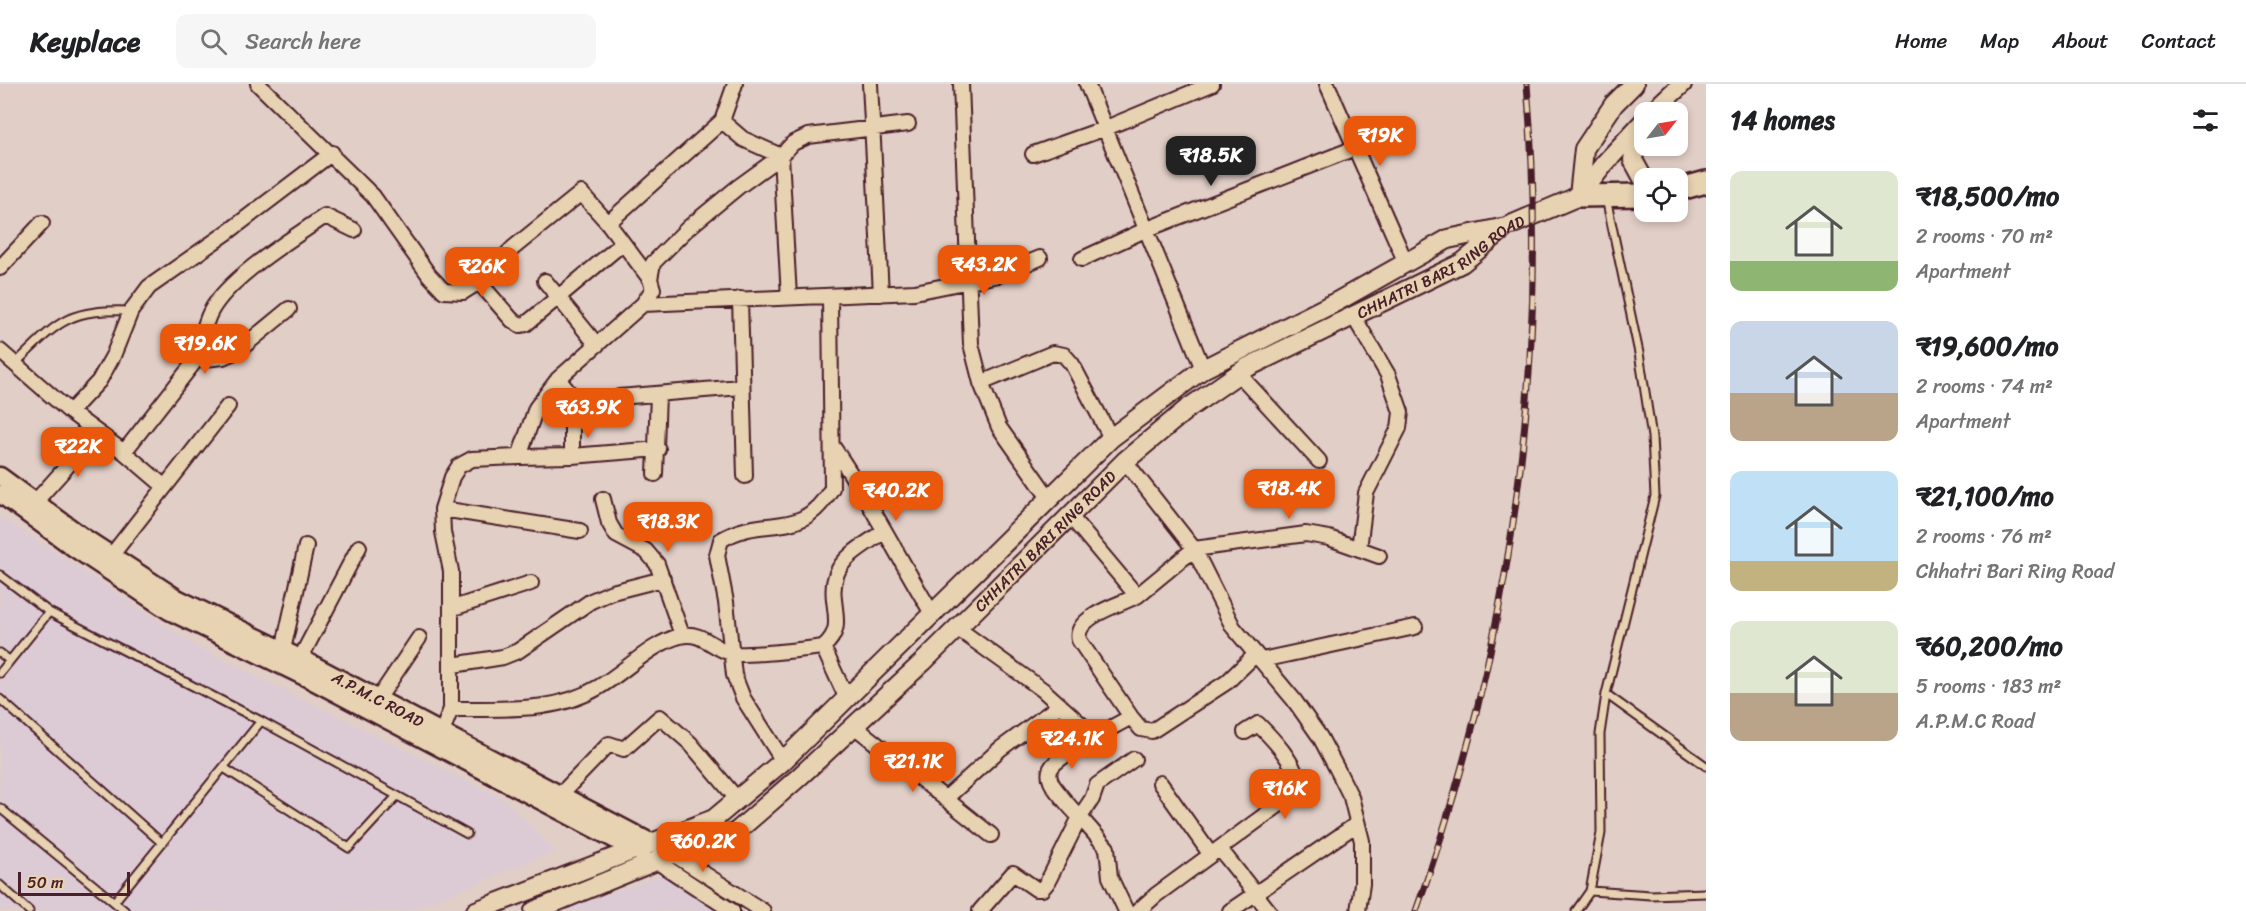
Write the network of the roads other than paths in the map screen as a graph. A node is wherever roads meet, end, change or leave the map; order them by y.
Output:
1 (258, 84) edge
2 (735, 84) edge
3 (870, 84) edge
4 (961, 84) edge
5 (1087, 84) edge
6 (1212, 84) edge
7 (1327, 84) edge
8 (1634, 84) edge
9 (1682, 84) edge
10 (1663, 102) edge
11 (722, 121) junction
12 (908, 124) dead end
13 (873, 126) junction
14 (1106, 128) junction
15 (1634, 133) edge
16 (1355, 148) junction
17 (1634, 151) edge
18 (332, 153) junction
19 (1033, 154) dead end
20 (781, 156) junction
21 (1636, 168) edge
22 (1706, 182) edge
23 (1688, 187) edge
24 (1634, 195) edge
25 (1579, 196) junction
26 (1605, 196) junction
27 (42, 223) dead end
28 (608, 223) junction
29 (1506, 227) junction
30 (354, 230) dead end
31 (1145, 230) junction
32 (623, 243) junction
33 (1040, 258) dead end
34 (1082, 260) dead end
35 (1406, 263) junction
36 (0, 268) edge
37 (650, 279) junction
38 (545, 281) dead end
39 (478, 282) junction
40 (968, 282) junction
41 (880, 294) junction
42 (830, 296) junction
43 (789, 297) junction
44 (559, 298) junction
45 (740, 300) junction
46 (643, 304) junction
47 (289, 309) dead end
48 (131, 311) junction
49 (1354, 317) junction
50 (597, 345) junction
51 (0, 351) edge
52 (196, 360) junction
53 (15, 364) junction
54 (1203, 369) junction
55 (1238, 373) junction
56 (558, 379) junction
57 (981, 383) junction
58 (741, 387) junction
59 (658, 394) junction
60 (619, 397) dead end
61 (228, 406) dead end
62 (70, 412) junction
63 (97, 433) junction
64 (1111, 438) junction
65 (833, 447) junction
66 (657, 448) junction
67 (124, 452) junction
68 (519, 456) junction
69 (572, 456) junction
70 (1319, 461) dead end
71 (1125, 462) junction
72 (655, 474) dead end
73 (0, 476) edge
74 (745, 476) dead end
75 (165, 487) junction
76 (0, 494) edge
77 (1049, 498) junction
78 (603, 499) dead end
79 (35, 502) junction
80 (442, 509) junction
81 (1070, 516) junction
82 (580, 531) dead end
83 (883, 532) junction
84 (306, 546) dead end
85 (359, 547) dead end
86 (1194, 549) junction
87 (1359, 549) junction
88 (111, 556) junction
89 (1379, 556) dead end
90 (0, 575) edge
91 (663, 579) junction
92 (531, 582) dead end
93 (1137, 596) junction
94 (453, 608) junction
95 (49, 612) junction
96 (933, 615) junction
97 (1415, 627) dead end
98 (957, 628) junction
99 (682, 635) junction
100 (418, 638) dead end
101 (823, 648) junction
102 (283, 650) junction
103 (0, 653) edge
104 (731, 653) junction
105 (1259, 657) junction
106 (300, 658) junction
107 (9, 660) junction
108 (453, 664) junction
109 (0, 673) edge
110 (1606, 694) junction
111 (0, 699) edge
112 (378, 699) junction
113 (847, 699) junction
114 (1060, 705) junction
115 (451, 709) junction
116 (1131, 717) junction
117 (261, 721) junction
118 (854, 726) junction
119 (442, 732) junction
120 (1245, 732) dead end
121 (1088, 734) junction
122 (1134, 759) dead end
123 (783, 760) junction
124 (1706, 766) edge
125 (224, 768) junction
126 (1160, 783) dead end
127 (560, 795) junction
128 (396, 797) junction
129 (737, 799) junction
130 (945, 799) junction
131 (0, 808) edge
132 (1080, 816) junction
133 (1357, 824) junction
134 (467, 834) dead end
135 (991, 835) dead end
136 (162, 843) junction
137 (653, 843) junction
138 (636, 851) junction
139 (1216, 852) junction
140 (673, 854) junction
141 (656, 861) junction
142 (0, 885) edge
143 (1590, 891) junction
144 (1255, 892) junction
145 (1706, 893) edge
146 (114, 902) junction
147 (727, 909) edge
148 (30, 911) edge
149 (125, 911) edge
150 (476, 911) edge
151 (534, 911) edge
152 (763, 911) edge
153 (980, 911) edge
154 (1126, 911) edge
155 (1138, 911) edge
156 (1230, 911) edge
157 (1269, 911) edge
158 (1358, 911) edge
159 (1576, 911) edge

1 - 18 street
2 - 11 street
3 - 13 street
4 - 40 street
5 - 14 street
6 - 14 street
7 - 16 street
8 - 25 main road
9 - 10 main road
11 - 20 street
11 - 28 street
12 - 13 street
13 - 20 street
13 - 41 street
14 - 19 street
14 - 31 street
15 - 25 main road
16 - 31 street
16 - 35 street
17 - 21 main road
18 - 39 street
18 - 48 street
20 - 37 street
20 - 43 street
22 - 23 main road
24 - 26 main road
25 - 26 main road
25 - 29 main road, CHHATRI BARI RING ROAD
26 - 110 lane
27 - 36 street
28 - 32 street
28 - 39 street
29 - 35 main road
29 - 49 main road, CHHATRI BARI RING ROAD
30 - 52 street
31 - 34 street
31 - 54 street
32 - 37 street
32 - 44 street
33 - 40 street
35 - 54 main road
37 - 46 street
38 - 44 street
39 - 44 street
40 - 41 street
40 - 57 street
41 - 42 street
42 - 43 street
42 - 65 street
43 - 45 street
44 - 50 street
45 - 46 street
45 - 58 street
46 - 50 street
47 - 52 street
48 - 53 lane
48 - 62 street
49 - 55 main road, CHHATRI BARI RING ROAD
49 - 87 street
50 - 56 street
51 - 53 street
52 - 67 street
53 - 62 street
54 - 64 main road
55 - 70 street
55 - 71 main road, CHHATRI BARI RING ROAD
56 - 68 street
56 - 69 street
57 - 64 street
57 - 77 street
58 - 59 street
58 - 74 street
59 - 60 street
59 - 66 street
61 - 75 street
62 - 63 street
63 - 67 street
63 - 79 street
64 - 77 main road
65 - 83 street
65 - 104 street
66 - 69 street
66 - 72 street
67 - 75 street
68 - 69 street
68 - 80 street
71 - 81 main road, CHHATRI BARI RING ROAD
71 - 86 street
73 - 79 street, A.P.M.C ROAD
75 - 88 street
76 - 138 street, A.P.M.C ROAD
77 - 96 main road
78 - 91 street
79 - 88 street, A.P.M.C ROAD
80 - 82 street
80 - 94 street
81 - 93 street
81 - 98 main road, CHHATRI BARI RING ROAD
83 - 96 street
83 - 101 street
84 - 102 street
85 - 106 street
86 - 87 street
86 - 93 street
86 - 105 street
87 - 89 street
88 - 102 street, A.P.M.C ROAD
90 - 95 lane
91 - 99 street
91 - 108 street
92 - 94 street
93 - 116 street
94 - 108 street
95 - 107 lane
95 - 117 lane
96 - 113 main road
97 - 105 street
98 - 114 street
98 - 118 main road, CHHATRI BARI RING ROAD
99 - 104 street
99 - 115 street
100 - 112 street
101 - 104 street
101 - 113 street
102 - 106 street, A.P.M.C ROAD
103 - 107 lane
104 - 123 street
105 - 116 street
105 - 133 street
106 - 112 street, A.P.M.C ROAD
107 - 109 lane
108 - 115 street
110 - 124 lane
110 - 143 lane
111 - 136 lane
112 - 119 street, A.P.M.C ROAD
113 - 123 main road
114 - 121 street
114 - 130 street
115 - 119 street
116 - 121 street
117 - 125 lane
117 - 128 lane
118 - 130 street
118 - 140 main road, CHHATRI BARI RING ROAD
119 - 127 street, A.P.M.C ROAD
120 - 139 street
121 - 132 street
122 - 132 street
123 - 129 main road
125 - 128 lane
125 - 136 lane
126 - 139 street
127 - 129 street
127 - 137 street, A.P.M.C ROAD
128 - 134 lane
129 - 137 main road
130 - 135 street
131 - 146 lane
132 - 153 street
132 - 154 street
133 - 144 street
133 - 158 street
136 - 146 lane
137 - 138 main road
137 - 140 street, A.P.M.C ROAD
138 - 141 street, A.P.M.C ROAD
138 - 150 main road
139 - 144 street
139 - 155 street
140 - 141 main road, CHHATRI BARI RING ROAD
140 - 152 street, A.P.M.C ROAD
141 - 147 street, A.P.M.C ROAD
141 - 151 main road, CHHATRI BARI RING ROAD
142 - 148 lane
143 - 145 lane
143 - 159 lane
144 - 156 street
144 - 157 street
146 - 149 lane

